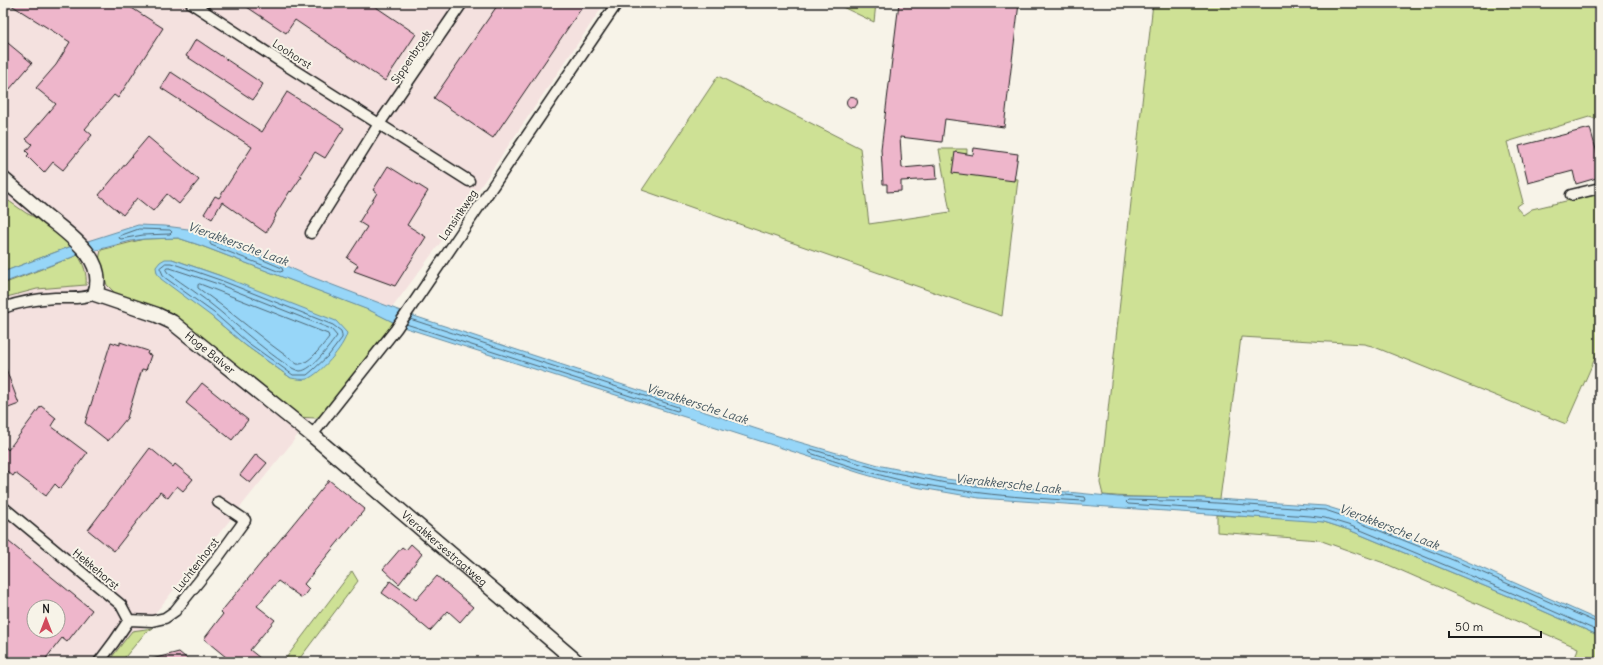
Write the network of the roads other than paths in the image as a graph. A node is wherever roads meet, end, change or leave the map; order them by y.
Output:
1 (191, 3) edge
2 (462, 3) edge
3 (617, 3) edge
4 (379, 124) junction
5 (3, 179) edge
6 (469, 181) dead end
7 (1600, 188) edge
8 (1571, 195) dead end
9 (311, 233) dead end
10 (95, 294) junction
11 (3, 308) edge
12 (312, 436) junction
13 (218, 502) dead end
14 (3, 507) edge
15 (129, 620) junction
16 (99, 662) edge
17 (576, 662) edge

1 - 4 street, Loohorst
2 - 4 street, Sippenbroek
3 - 12 street, Lansinkweg
4 - 6 street, Loohorst
4 - 9 street
5 - 10 street
7 - 8 street
10 - 11 street
10 - 12 street, Hoge Balver
12 - 17 street, Vierakkersestraatweg
13 - 15 street, Luchtenhorst
14 - 15 street, Hekkehorst
15 - 16 street

